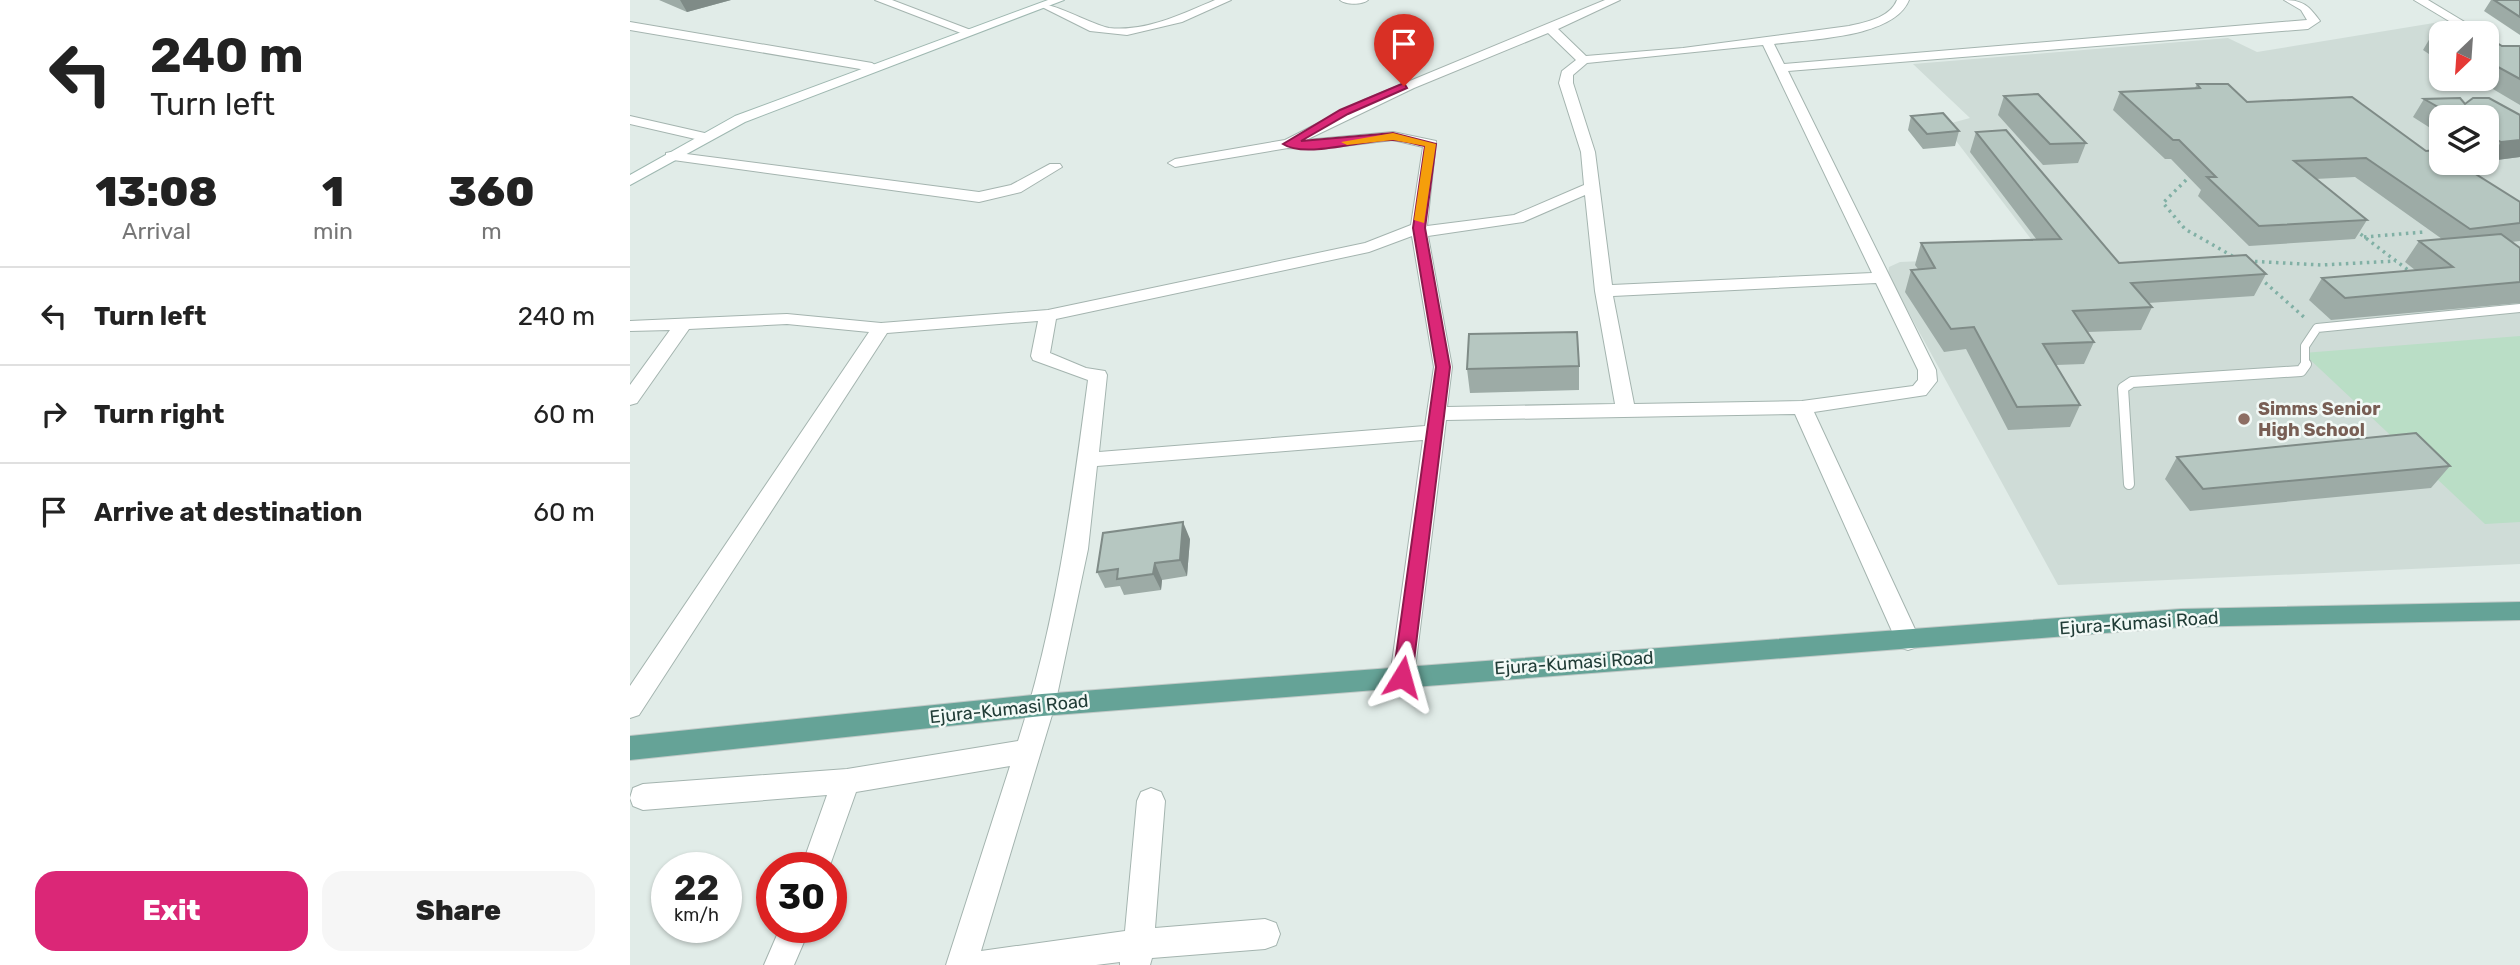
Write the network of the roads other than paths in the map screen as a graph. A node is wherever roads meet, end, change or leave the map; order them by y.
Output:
1 (881, 0) edge
2 (1058, 0) edge
3 (1225, 0) edge
4 (1346, 0) edge
5 (1362, 0) edge
6 (1614, 0) edge
7 (1903, 0) edge
8 (2290, 0) edge
9 (2420, 0) edge
10 (1044, 5) junction
11 (2456, 21) edge
12 (630, 26) edge
13 (1551, 29) junction
14 (970, 32) junction
15 (1767, 41) junction
16 (1583, 60) junction
17 (872, 67) junction
18 (1780, 68) junction
19 (630, 120) edge
20 (704, 137) junction
21 (1288, 144) junction
22 (671, 156) junction
23 (1175, 163) dead end
24 (1055, 167) dead end
25 (630, 181) edge
26 (1594, 186) junction
27 (1419, 230) junction
28 (1881, 278) junction
29 (1604, 291) junction
30 (2520, 308) edge
31 (1048, 315) junction
32 (684, 323) junction
33 (630, 326) edge
34 (881, 328) junction
35 (630, 399) edge
36 (1802, 407) junction
37 (1626, 412) junction
38 (1436, 423) junction
39 (1088, 460) junction
40 (2129, 484) dead end
41 (2518, 614) edge
42 (1908, 640) junction
43 (1402, 677) junction
44 (1042, 705) junction
45 (630, 707) edge
46 (630, 748) edge
47 (1028, 751) junction
48 (847, 781) junction
49 (643, 797) dead end
50 (1151, 801) dead end
51 (820, 852) edge
52 (1265, 934) dead end
53 (789, 943) edge
54 (1137, 955) edge
55 (779, 965) edge
56 (961, 965) edge
57 (984, 965) edge

1 - 14 street
2 - 10 street
3 - 10 street
4 - 5 street
6 - 13 street
7 - 15 street
8 - 18 street
9 - 11 street
10 - 14 street
12 - 17 street
13 - 16 street
13 - 21 street
14 - 17 street
15 - 16 street
15 - 18 street
16 - 26 street
17 - 20 street
18 - 28 street
19 - 20 street
20 - 22 street
21 - 23 street
21 - 27 street
22 - 24 street
22 - 25 street
26 - 27 street
26 - 29 street
27 - 31 street
27 - 38 street
28 - 29 street
28 - 36 street
29 - 37 street
30 - 40 lane
31 - 34 street
31 - 39 street
32 - 33 street
32 - 34 street
32 - 35 street
34 - 45 street
36 - 37 street
36 - 42 street
37 - 38 street
38 - 39 street
38 - 43 street
39 - 44 street
41 - 42 main road, Ejura-Kumasi Road
42 - 43 main road, Ejura-Kumasi Road
43 - 44 main road, Ejura-Kumasi Road
44 - 46 main road, Ejura-Kumasi Road
44 - 47 street
47 - 48 street
47 - 56 street
48 - 49 street
48 - 51 street
50 - 54 street
52 - 54 street
53 - 55 street
54 - 57 street

